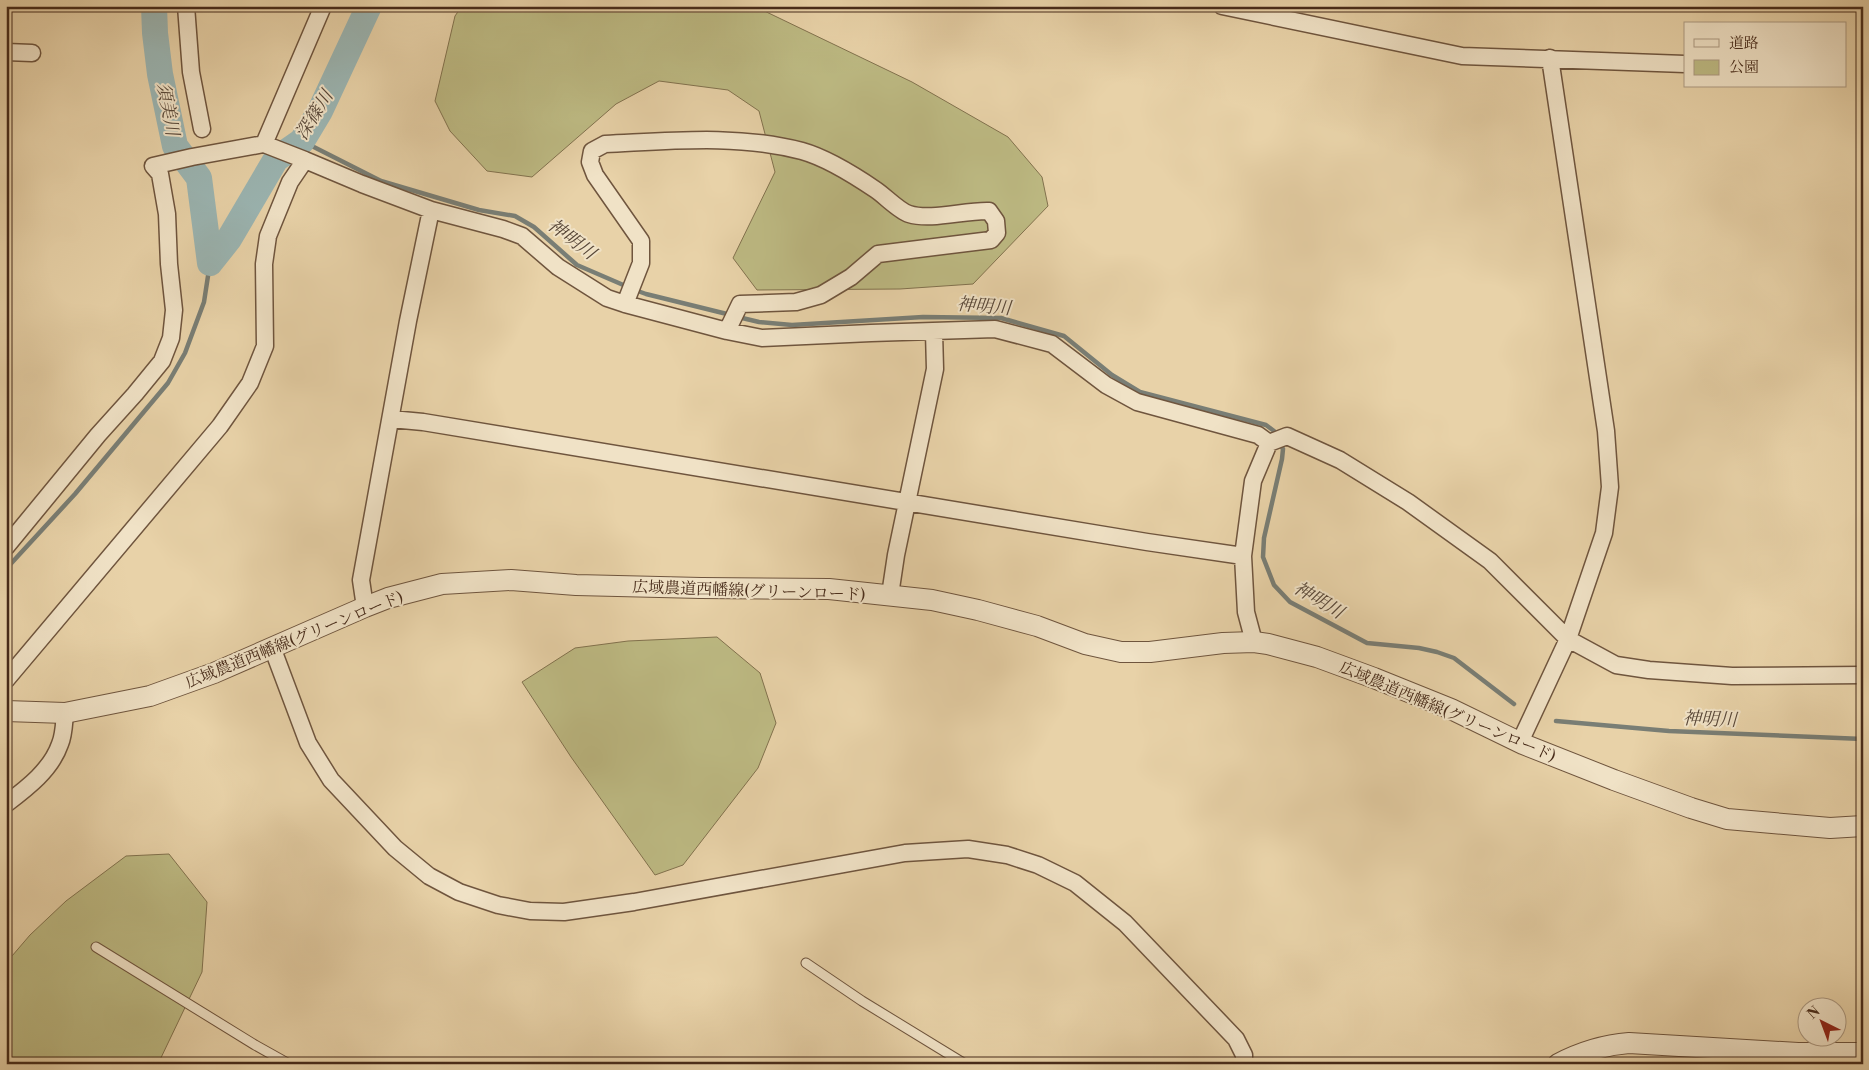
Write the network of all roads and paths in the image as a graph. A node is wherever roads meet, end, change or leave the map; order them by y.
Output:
1 (186, 6) edge
2 (323, 6) edge
3 (1222, 6) edge
4 (6, 52) edge
5 (32, 53) dead end
6 (1550, 58) junction
7 (1684, 64) edge
8 (202, 129) dead end
9 (264, 144) junction
10 (306, 160) junction
11 (431, 210) junction
12 (629, 295) junction
13 (731, 323) junction
14 (934, 332) junction
15 (391, 419) junction
16 (1269, 444) junction
17 (906, 502) junction
18 (6, 547) edge
19 (1243, 556) junction
20 (890, 595) junction
21 (365, 607) junction
22 (1568, 639) junction
23 (1254, 642) junction
24 (272, 647) junction
25 (1863, 675) edge
26 (6, 680) edge
27 (6, 711) edge
28 (65, 713) junction
29 (1520, 742) junction
30 (6, 804) edge
31 (1863, 826) edge
32 (96, 947) dead end
33 (806, 963) dead end
34 (1863, 1053) edge
35 (289, 1064) edge
36 (965, 1064) edge
37 (1244, 1064) edge
38 (1558, 1064) edge

1 - 8 street
2 - 9 street
3 - 6 street
4 - 5 street
6 - 7 street
6 - 22 street
9 - 10 street
9 - 18 street
10 - 11 street
10 - 26 street
11 - 12 street
11 - 15 street
12 - 13 street
12 - 13 street
13 - 14 street
14 - 16 street
14 - 17 street
15 - 17 street
15 - 21 street
16 - 19 street
16 - 22 street
17 - 19 street
17 - 20 street
19 - 23 street
20 - 21 street, 広域農道西幡線(グリーンロード)
20 - 23 street, 広域農道西幡線(グリーンロード)
21 - 24 street, 広域農道西幡線(グリーンロード)
22 - 25 street
22 - 29 street
23 - 29 street, 広域農道西幡線(グリーンロード)
24 - 28 street, 広域農道西幡線(グリーンロード)
24 - 37 street
27 - 28 street, 広域農道西幡線(グリーンロード)
28 - 30 street
29 - 31 street, 広域農道西幡線(グリーンロード)
32 - 35 lane
33 - 36 lane
34 - 38 street

